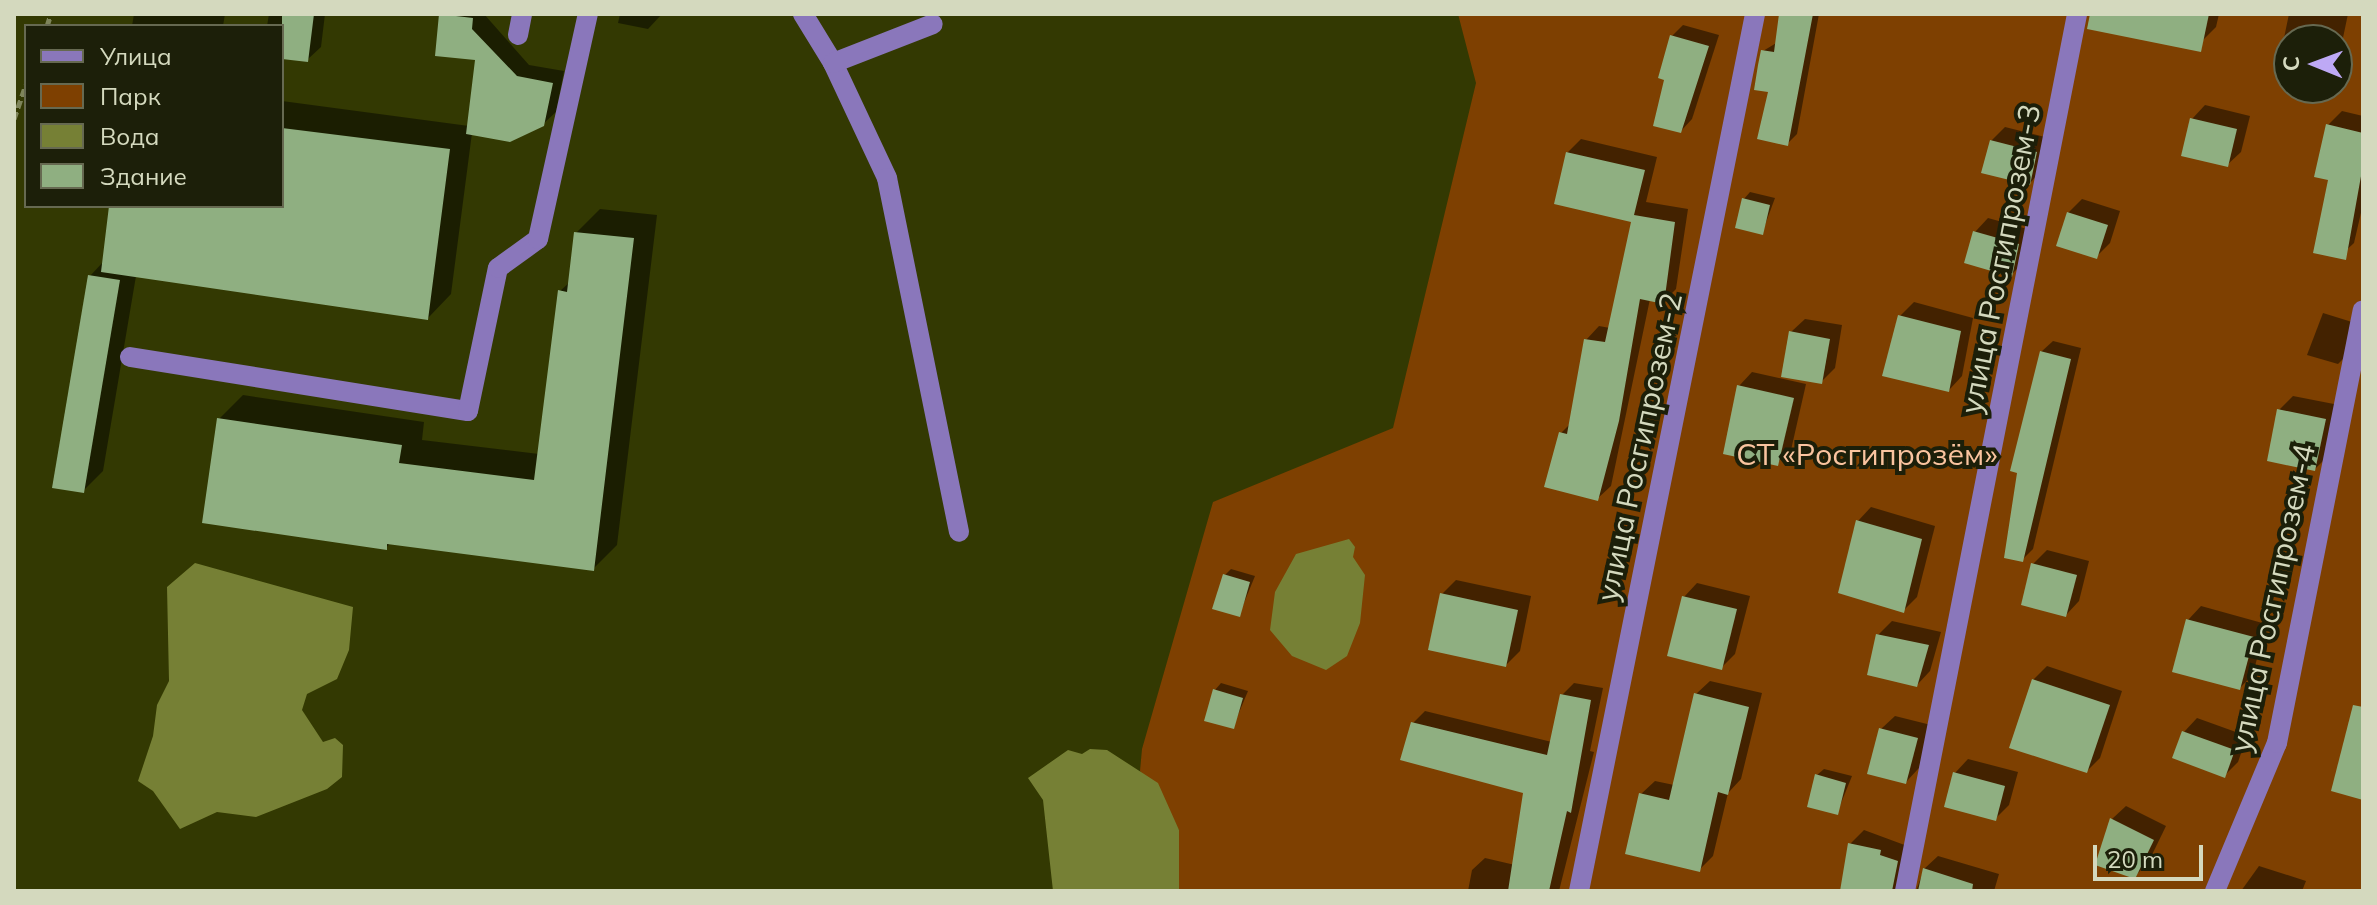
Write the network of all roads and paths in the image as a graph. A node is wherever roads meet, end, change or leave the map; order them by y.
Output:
1 (522, 14) edge
2 (588, 14) edge
3 (803, 14) edge
4 (1755, 14) edge
5 (2077, 14) edge
6 (933, 24) dead end
7 (518, 35) dead end
8 (833, 63) junction
9 (24, 91) edge
10 (14, 119) edge
11 (2363, 310) edge
12 (130, 357) dead end
13 (959, 532) dead end
14 (1579, 891) edge
15 (1905, 891) edge
16 (2215, 891) edge

1 - 7 street
2 - 12 street
3 - 8 street
4 - 14 street, улица Росгипрозем-2
5 - 15 street, улица Росгипрозем-3
6 - 8 street
8 - 13 street
9 - 10 path
11 - 16 street, улица Росгипрозем-4

